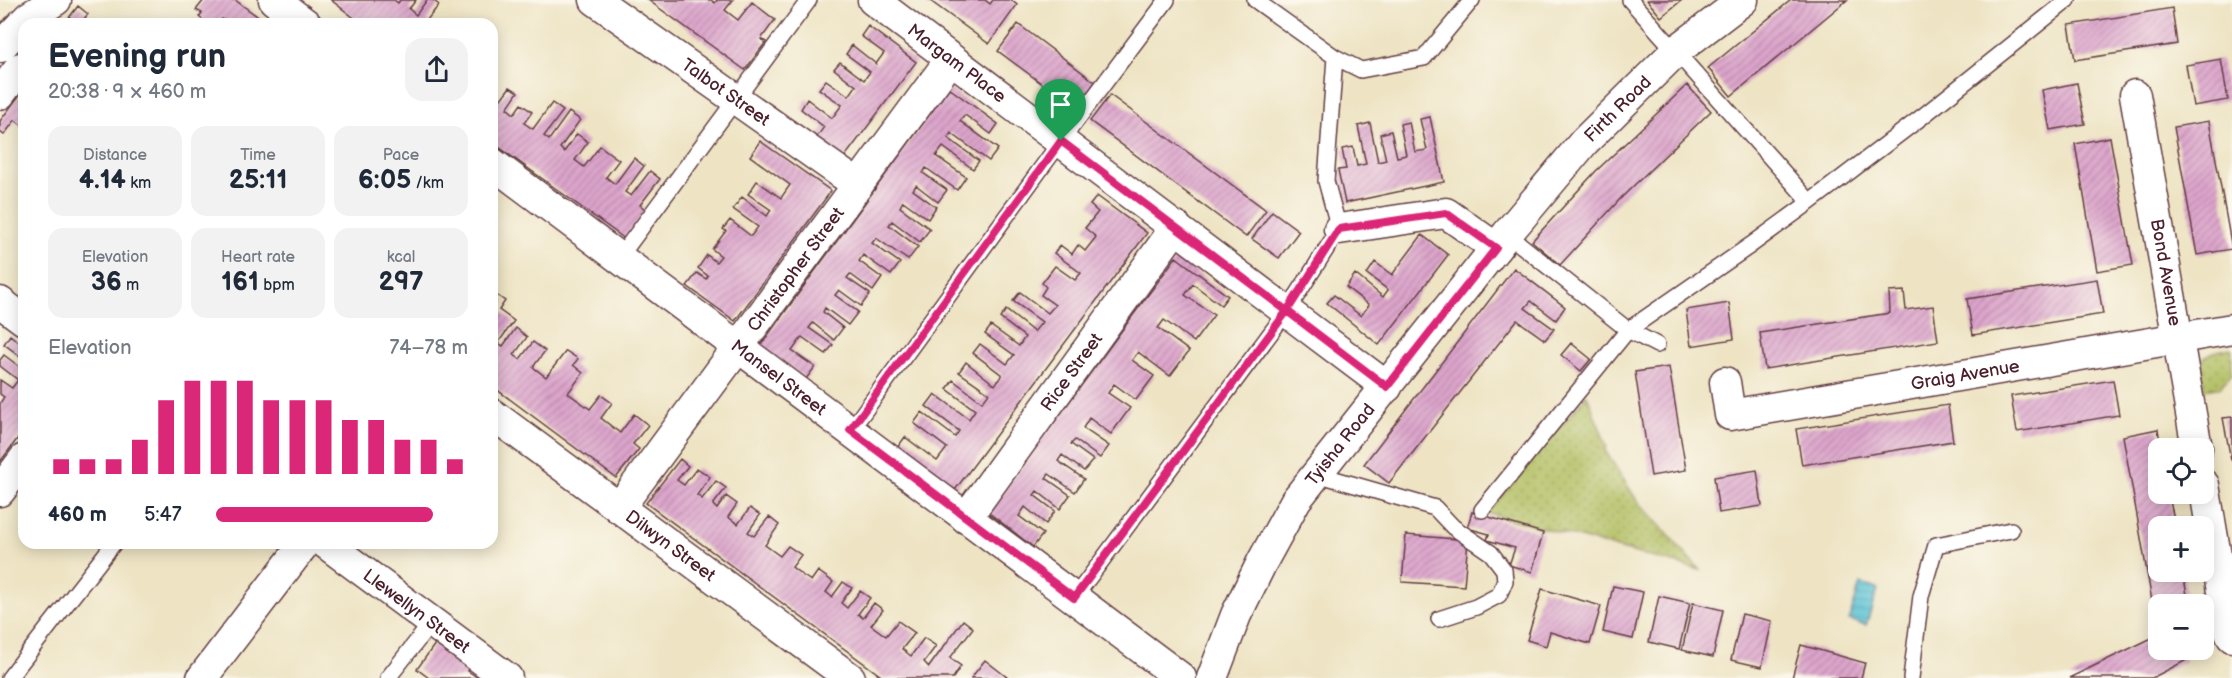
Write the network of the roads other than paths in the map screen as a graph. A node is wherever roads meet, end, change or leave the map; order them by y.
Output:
1 (56, 0) edge
2 (274, 0) edge
3 (595, 0) edge
4 (809, 0) edge
5 (873, 0) edge
6 (1167, 0) edge
7 (1255, 0) edge
8 (1472, 0) edge
9 (1630, 0) edge
10 (1743, 0) edge
11 (2068, 0) edge
12 (29, 18) edge
13 (298, 18) edge
14 (18, 43) edge
15 (1676, 51) junction
16 (1335, 57) junction
17 (11, 59) edge
18 (951, 59) junction
19 (0, 94) edge
20 (2135, 95) dead end
21 (736, 99) junction
22 (1061, 141) junction
23 (498, 167) edge
24 (858, 185) junction
25 (1810, 202) junction
26 (1176, 227) junction
27 (1339, 229) junction
28 (1501, 241) junction
29 (619, 258) junction
30 (0, 302) edge
31 (1287, 311) junction
32 (18, 316) edge
33 (2232, 329) edge
34 (1628, 330) junction
35 (2178, 338) junction
36 (1657, 345) dead end
37 (738, 347) junction
38 (1725, 382) dead end
39 (1387, 387) junction
40 (498, 418) edge
41 (850, 430) junction
42 (2195, 438) edge
43 (18, 467) edge
44 (1317, 474) junction
45 (0, 491) edge
46 (2207, 504) edge
47 (619, 508) junction
48 (1482, 510) dead end
49 (966, 518) junction
50 (2011, 530) dead end
51 (109, 549) edge
52 (300, 549) edge
53 (333, 549) edge
54 (1074, 598) junction
55 (1439, 619) dead end
56 (432, 622) junction
57 (2232, 637) edge
58 (9, 678) edge
59 (202, 678) edge
60 (388, 678) edge
61 (507, 678) edge
62 (850, 678) edge
63 (1181, 678) edge
64 (1212, 678) edge
65 (1911, 678) edge

1 - 12 street
2 - 13 street
3 - 21 street, Talbot Street
4 - 21 lane
5 - 18 street, Margam Place
6 - 22 lane
7 - 16 lane
8 - 16 lane
9 - 15 lane
10 - 15 street, Firth Road
11 - 25 lane
14 - 17 street
15 - 25 lane
15 - 28 street, Firth Road
16 - 27 lane
17 - 19 street
18 - 22 street, Margam Place
18 - 24 street, Christopher Street
20 - 35 street, Bond Avenue
21 - 24 street, Talbot Street
21 - 29 lane
22 - 26 street, Margam Place
22 - 41 lane
23 - 29 street, Mansel Street
24 - 37 street, Christopher Street
25 - 34 lane
26 - 31 street, Margam Place
26 - 49 street, Rice Street
27 - 28 street
27 - 31 lane
28 - 34 lane
28 - 39 street, Tyisha Road
29 - 37 street, Mansel Street
30 - 32 street
31 - 39 street, Margam Place
31 - 54 lane
33 - 35 street, Graig Avenue
34 - 36 lane
34 - 48 lane
35 - 38 street, Graig Avenue
35 - 42 street, Bond Avenue
37 - 41 street, Mansel Street
37 - 47 street, Christopher Street
39 - 44 street, Tyisha Road
40 - 47 street, Dilwyn Street
41 - 49 street, Mansel Street
43 - 45 street
44 - 55 lane
44 - 64 street, Tyisha Road
46 - 57 street
47 - 62 street, Dilwyn Street
49 - 54 street, Mansel Street
50 - 65 lane
51 - 58 lane
52 - 59 street
53 - 56 street, Llewellyn Street
54 - 63 street, Mansel Street
56 - 60 lane
56 - 61 street, Llewellyn Street

